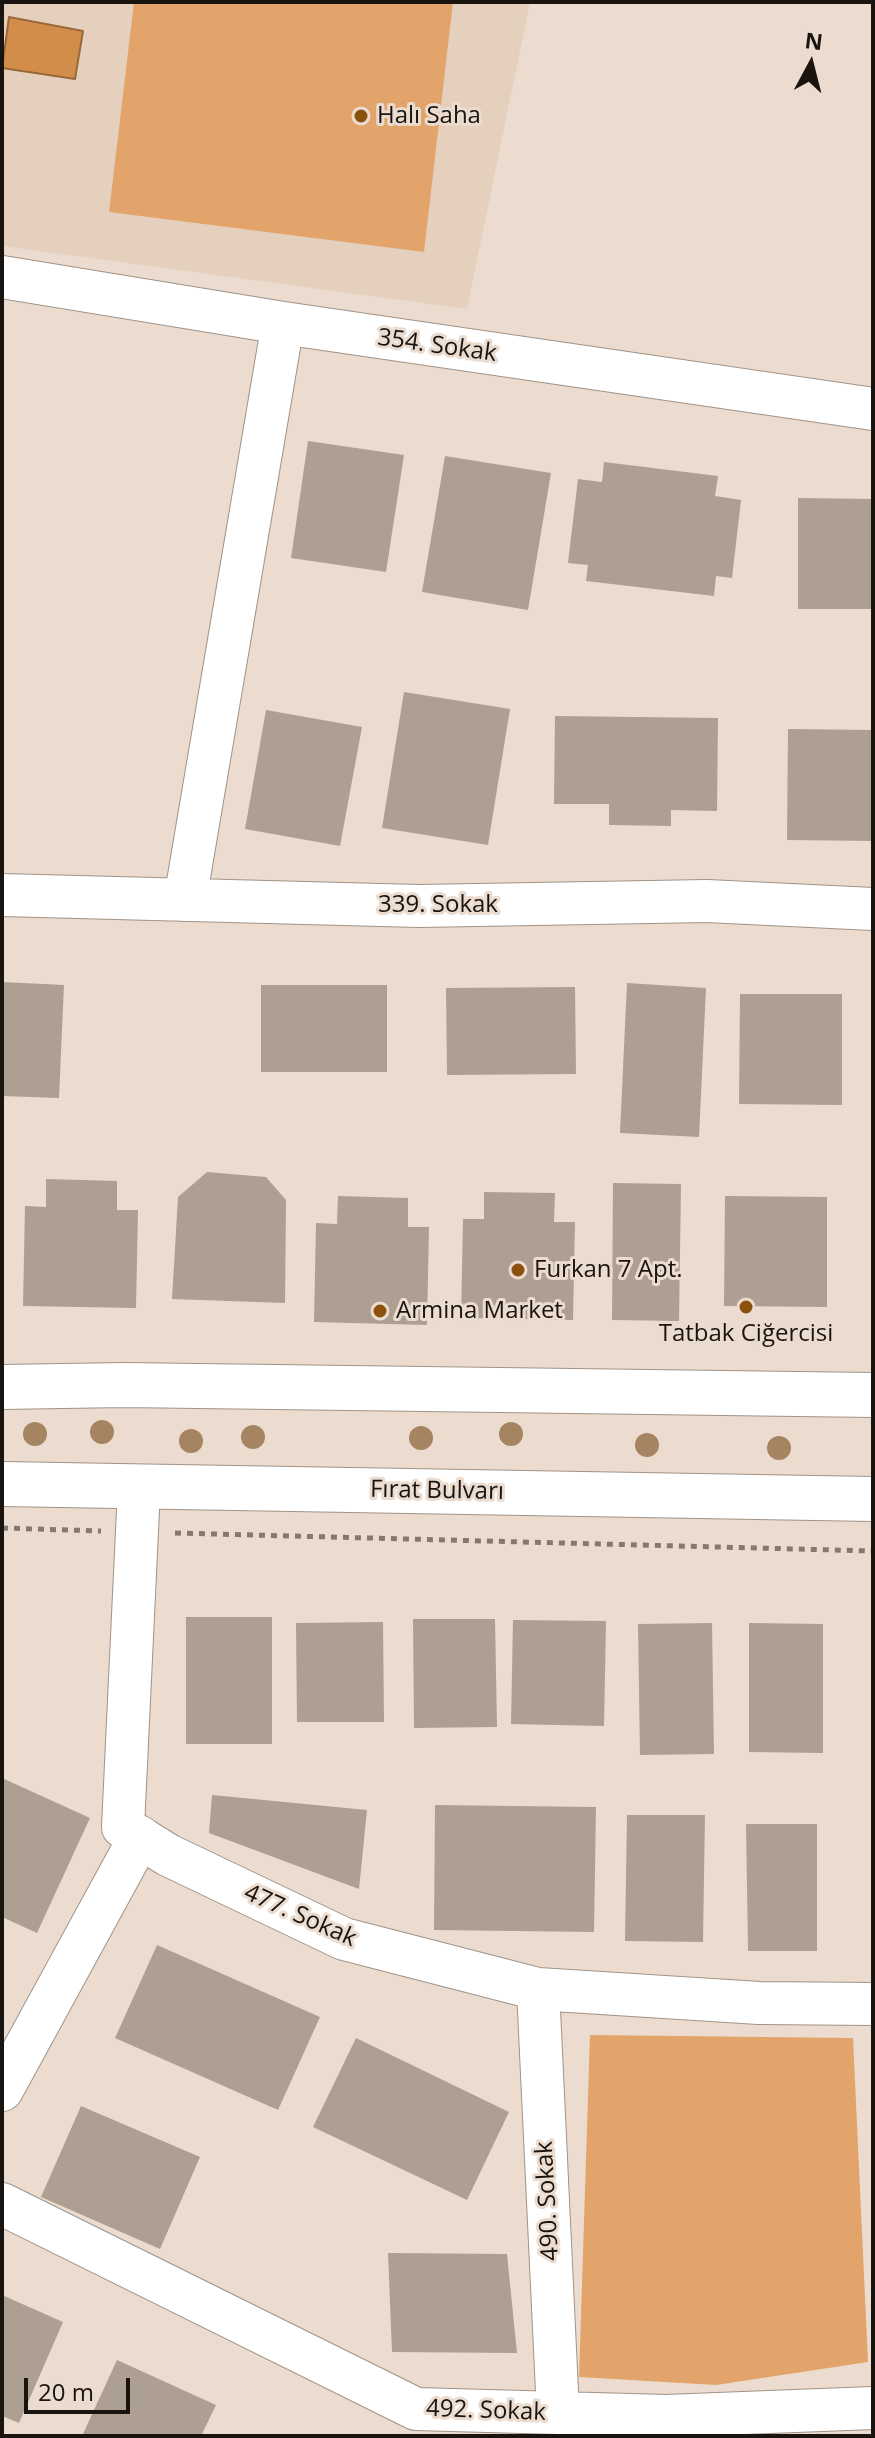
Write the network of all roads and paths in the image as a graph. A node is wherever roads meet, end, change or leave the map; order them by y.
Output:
1 (2, 277) edge
2 (283, 323) junction
3 (873, 409) edge
4 (2, 895) edge
5 (185, 900) junction
6 (873, 909) edge
7 (2, 1387) edge
8 (873, 1395) edge
9 (2, 1484) edge
10 (139, 1489) junction
11 (873, 1499) edge
12 (2, 1528) edge
13 (138, 1532) junction
14 (873, 1551) edge
15 (140, 1837) junction
16 (538, 1989) junction
17 (873, 2004) edge
18 (2, 2090) edge
19 (2, 2204) edge
20 (873, 2408) edge
21 (558, 2413) junction
22 (445, 2423) edge

1 - 2 street, 354. Sokak
2 - 3 street, 354. Sokak
2 - 5 street
4 - 5 street, 339. Sokak
5 - 6 street, 339. Sokak
7 - 8 main road
9 - 10 main road, Fırat Bulvarı
10 - 11 main road, Fırat Bulvarı
10 - 13 street
12 - 13 path
13 - 14 path
13 - 15 street
15 - 16 street, 477. Sokak
15 - 18 street
16 - 17 street, 477. Sokak
16 - 21 street, 490. Sokak
19 - 22 street, 492. Sokak
20 - 21 street, 492. Sokak
21 - 22 street, 492. Sokak

